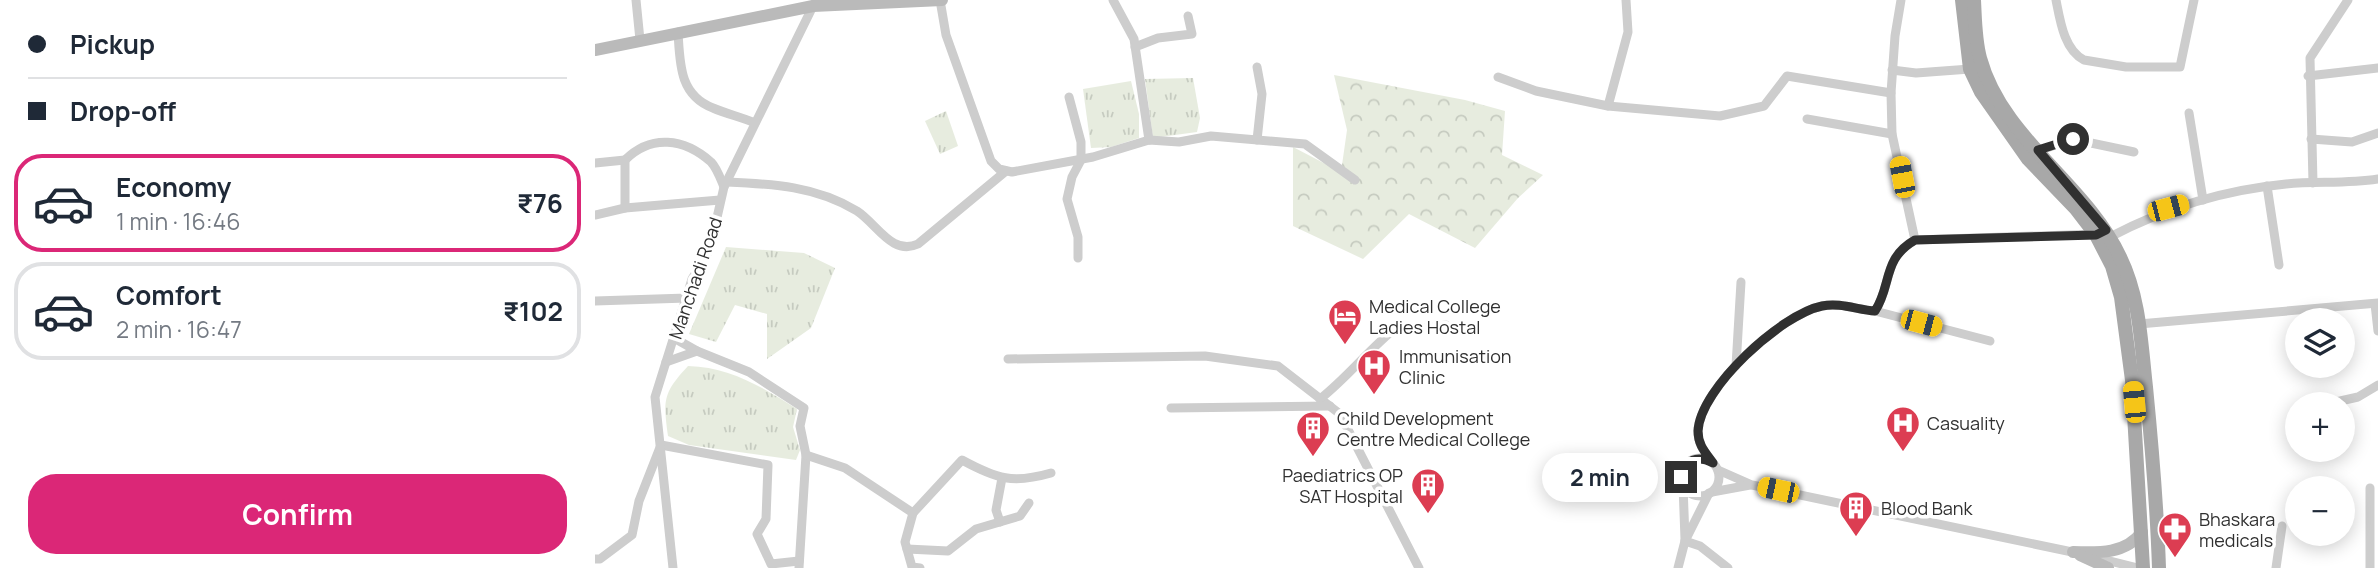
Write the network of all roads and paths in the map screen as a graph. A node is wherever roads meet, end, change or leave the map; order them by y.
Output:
1 (636, 0) edge
2 (941, 0) edge
3 (1113, 0) edge
4 (1626, 0) edge
5 (1901, 0) edge
6 (1962, 0) edge
7 (1974, 0) edge
8 (2056, 0) edge
9 (2194, 0) edge
10 (2348, 0) edge
11 (815, 3) edge
12 (1188, 16) dead end
13 (678, 32) junction
14 (640, 40) junction
15 (1135, 47) junction
16 (595, 50) edge
17 (1257, 67) dead end
18 (2378, 68) edge
19 (1892, 69) junction
20 (1970, 69) junction
21 (2308, 76) junction
22 (1498, 77) dead end
23 (684, 83) junction
24 (674, 90) dead end
25 (1891, 93) junction
26 (1069, 97) dead end
27 (1608, 106) junction
28 (2189, 113) dead end
29 (1807, 119) dead end
30 (755, 124) junction
31 (2378, 133) edge
32 (1892, 134) junction
33 (2311, 139) junction
34 (1149, 140) junction
35 (1257, 140) junction
36 (2038, 150) junction
37 (2134, 152) dead end
38 (625, 160) junction
39 (1081, 160) junction
40 (595, 163) edge
41 (1006, 171) junction
42 (2378, 179) edge
43 (1355, 180) dead end
44 (2313, 183) junction
45 (726, 184) junction
46 (2267, 186) junction
47 (720, 200) junction
48 (2203, 200) junction
49 (625, 208) junction
50 (595, 215) edge
51 (2104, 234) junction
52 (1915, 240) junction
53 (1078, 258) dead end
54 (2280, 265) dead end
55 (1741, 282) dead end
56 (687, 298) junction
57 (595, 301) edge
58 (2377, 303) edge
59 (1875, 311) junction
60 (2139, 324) junction
61 (1445, 325) dead end
62 (2378, 331) edge
63 (674, 338) junction
64 (1990, 341) dead end
65 (697, 351) junction
66 (1009, 359) dead end
67 (666, 362) junction
68 (1736, 366) junction
69 (2378, 385) edge
70 (2355, 398) edge
71 (1321, 399) junction
72 (1330, 406) junction
73 (1171, 408) dead end
74 (661, 445) junction
75 (806, 455) junction
76 (1716, 467) junction
77 (1051, 473) dead end
78 (1002, 478) junction
79 (1683, 485) junction
80 (1752, 485) junction
81 (2370, 488) dead end
82 (1710, 492) junction
83 (1029, 503) dead end
84 (913, 513) junction
85 (1000, 522) junction
86 (2282, 526) dead end
87 (2142, 532) junction
88 (2374, 532) edge
89 (1685, 541) junction
90 (907, 549) junction
91 (2073, 552) junction
92 (595, 559) edge
93 (799, 564) edge
94 (673, 568) edge
95 (920, 568) edge
96 (1419, 568) edge
97 (1678, 568) edge
98 (1728, 568) edge
99 (2108, 568) edge
100 (2138, 568) edge
101 (2144, 568) edge
102 (2159, 568) edge
103 (2276, 568) edge
104 (2370, 568) edge

1 - 14 street
2 - 11 main road
2 - 41 street
3 - 15 street
4 - 27 street
5 - 19 street
6 - 20 main road
7 - 36 main road
8 - 9 street
10 - 21 street
11 - 13 main road
11 - 30 street, Manchadi Road
12 - 15 street
13 - 14 main road
13 - 23 street
14 - 16 main road
15 - 34 street
17 - 35 street
18 - 21 street
19 - 20 street
19 - 25 street
20 - 51 main road
21 - 33 street
22 - 27 street
23 - 24 street
23 - 30 street
25 - 27 street
25 - 32 street
26 - 39 street
28 - 48 street
29 - 32 street
30 - 45 street, Manchadi Road
31 - 33 street
32 - 52 street
33 - 44 street
34 - 35 street
34 - 39 street
35 - 43 street
36 - 37 street
36 - 51 main road
38 - 40 street
38 - 45 street
38 - 49 street
39 - 41 street
39 - 53 street
41 - 45 street
42 - 44 street
44 - 46 street
45 - 47 street, Manchadi Road
46 - 48 street
46 - 54 street
47 - 49 street
47 - 56 street, Manchadi Road
48 - 51 street
49 - 50 street
51 - 52 street
51 - 60 main road
51 - 87 main road
52 - 59 street
55 - 68 street
56 - 57 street
56 - 63 street, Manchadi Road
58 - 60 street
58 - 62 street
59 - 64 street
59 - 68 street
60 - 102 main road
61 - 71 street
63 - 65 street
63 - 67 street, Manchadi Road
65 - 67 street
65 - 75 street
66 - 71 street
67 - 74 street, Manchadi Road
68 - 76 street
69 - 70 street
71 - 72 street
72 - 73 street
72 - 96 street
74 - 92 street
74 - 93 street
74 - 94 street, Manchadi Road
75 - 84 street
75 - 93 street
76 - 79 street
76 - 80 street
76 - 82 street
77 - 78 street
78 - 84 street
78 - 85 street
79 - 82 street
79 - 89 street
80 - 82 street
80 - 91 street
81 - 88 street
82 - 89 street
83 - 85 street
84 - 90 street
85 - 90 street
86 - 103 street
87 - 91 main road
87 - 101 main road
88 - 104 street
89 - 97 street
89 - 98 street
90 - 95 street
91 - 99 main road
91 - 100 street

